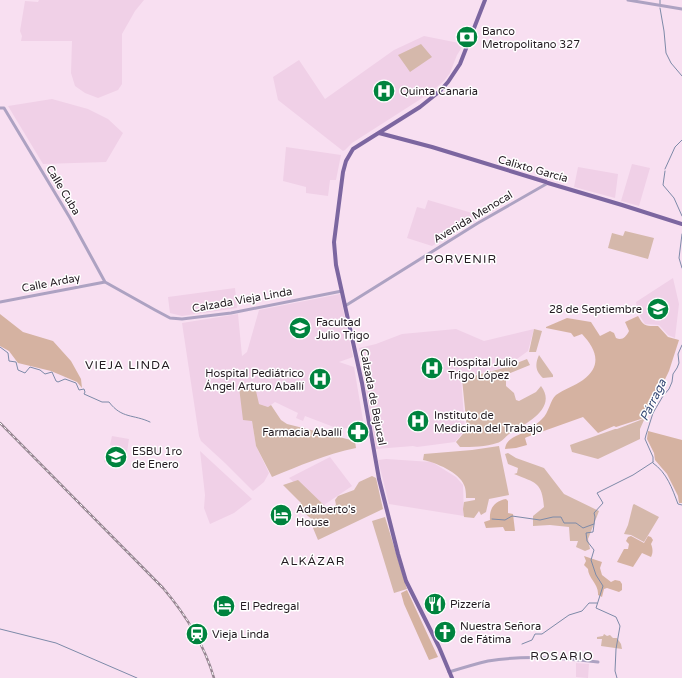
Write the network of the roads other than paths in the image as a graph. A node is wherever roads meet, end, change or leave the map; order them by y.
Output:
1 (485, 0) edge
2 (628, 0) edge
3 (682, 9) edge
4 (0, 108) edge
5 (380, 133) junction
6 (547, 183) junction
7 (682, 224) edge
8 (106, 282) junction
9 (342, 291) junction
10 (0, 302) edge
11 (345, 306) junction
12 (598, 662) dead end
13 (449, 672) junction
14 (452, 678) edge

1 - 5 main road, Calzada de Bejucal
2 - 3 street
4 - 8 street, Calle Cuba
5 - 6 main road, Calixto García
5 - 9 main road, Calzada de Bejucal
6 - 7 main road, Calixto García
6 - 11 street, Avenida Menocal
8 - 9 street, Calzada Vieja Linda
8 - 10 street, Calle Arday
9 - 11 main road, Calzada de Bejucal
11 - 13 main road, Calzada de Bejucal
12 - 13 street
13 - 14 main road, Calzada de Bejucal

